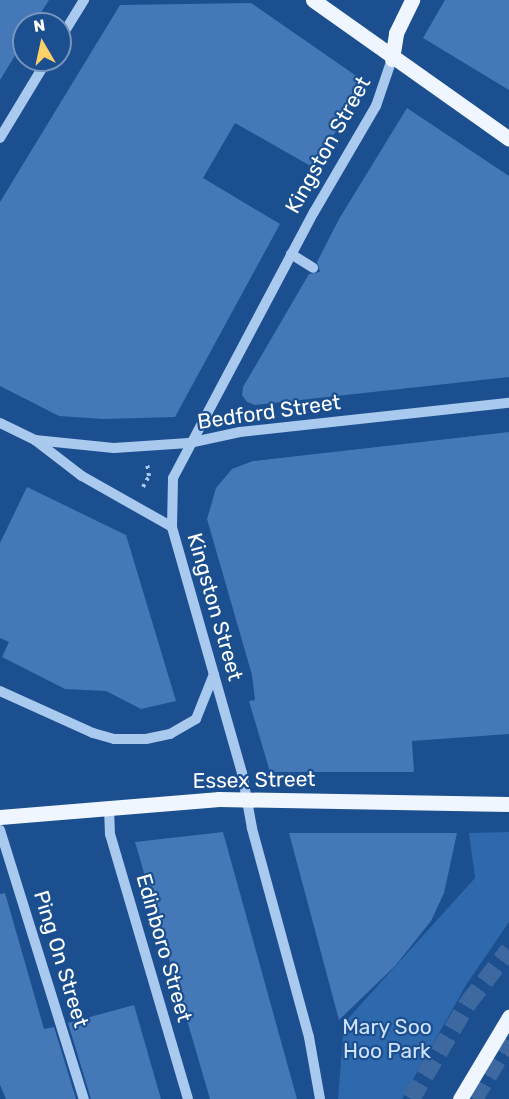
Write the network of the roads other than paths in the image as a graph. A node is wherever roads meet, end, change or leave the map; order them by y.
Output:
1 (84, 0) edge
2 (313, 0) edge
3 (412, 0) edge
4 (72, 20) edge
5 (392, 59) junction
6 (40, 72) edge
7 (0, 138) edge
8 (509, 138) edge
9 (291, 254) junction
10 (313, 268) dead end
11 (509, 403) edge
12 (0, 423) edge
13 (35, 440) junction
14 (189, 443) junction
15 (172, 527) junction
16 (214, 674) junction
17 (0, 691) edge
18 (246, 799) junction
19 (509, 804) edge
20 (109, 807) junction
21 (0, 817) edge
22 (0, 830) edge
23 (509, 1017) edge
24 (84, 1099) edge
25 (188, 1099) edge
26 (320, 1099) edge
27 (460, 1099) edge

1 - 4 street
2 - 5 main road
3 - 5 main road
5 - 8 main road
5 - 9 street, Kingston Street
6 - 7 street
9 - 10 street
9 - 14 street, Kingston Street
11 - 14 street, Bedford Street
12 - 13 street, Bedford Street
13 - 14 street, Bedford Street
13 - 15 street, Bedford Street
14 - 15 street, Kingston Street
15 - 16 street, Kingston Street
16 - 17 street
16 - 18 street, Kingston Street
18 - 19 main road, Essex Street
18 - 20 main road, Essex Street
18 - 26 street, Kingston Street
20 - 21 main road, Essex Street
20 - 25 street, Edinboro Street
22 - 24 street, Ping On Street
23 - 27 main road

